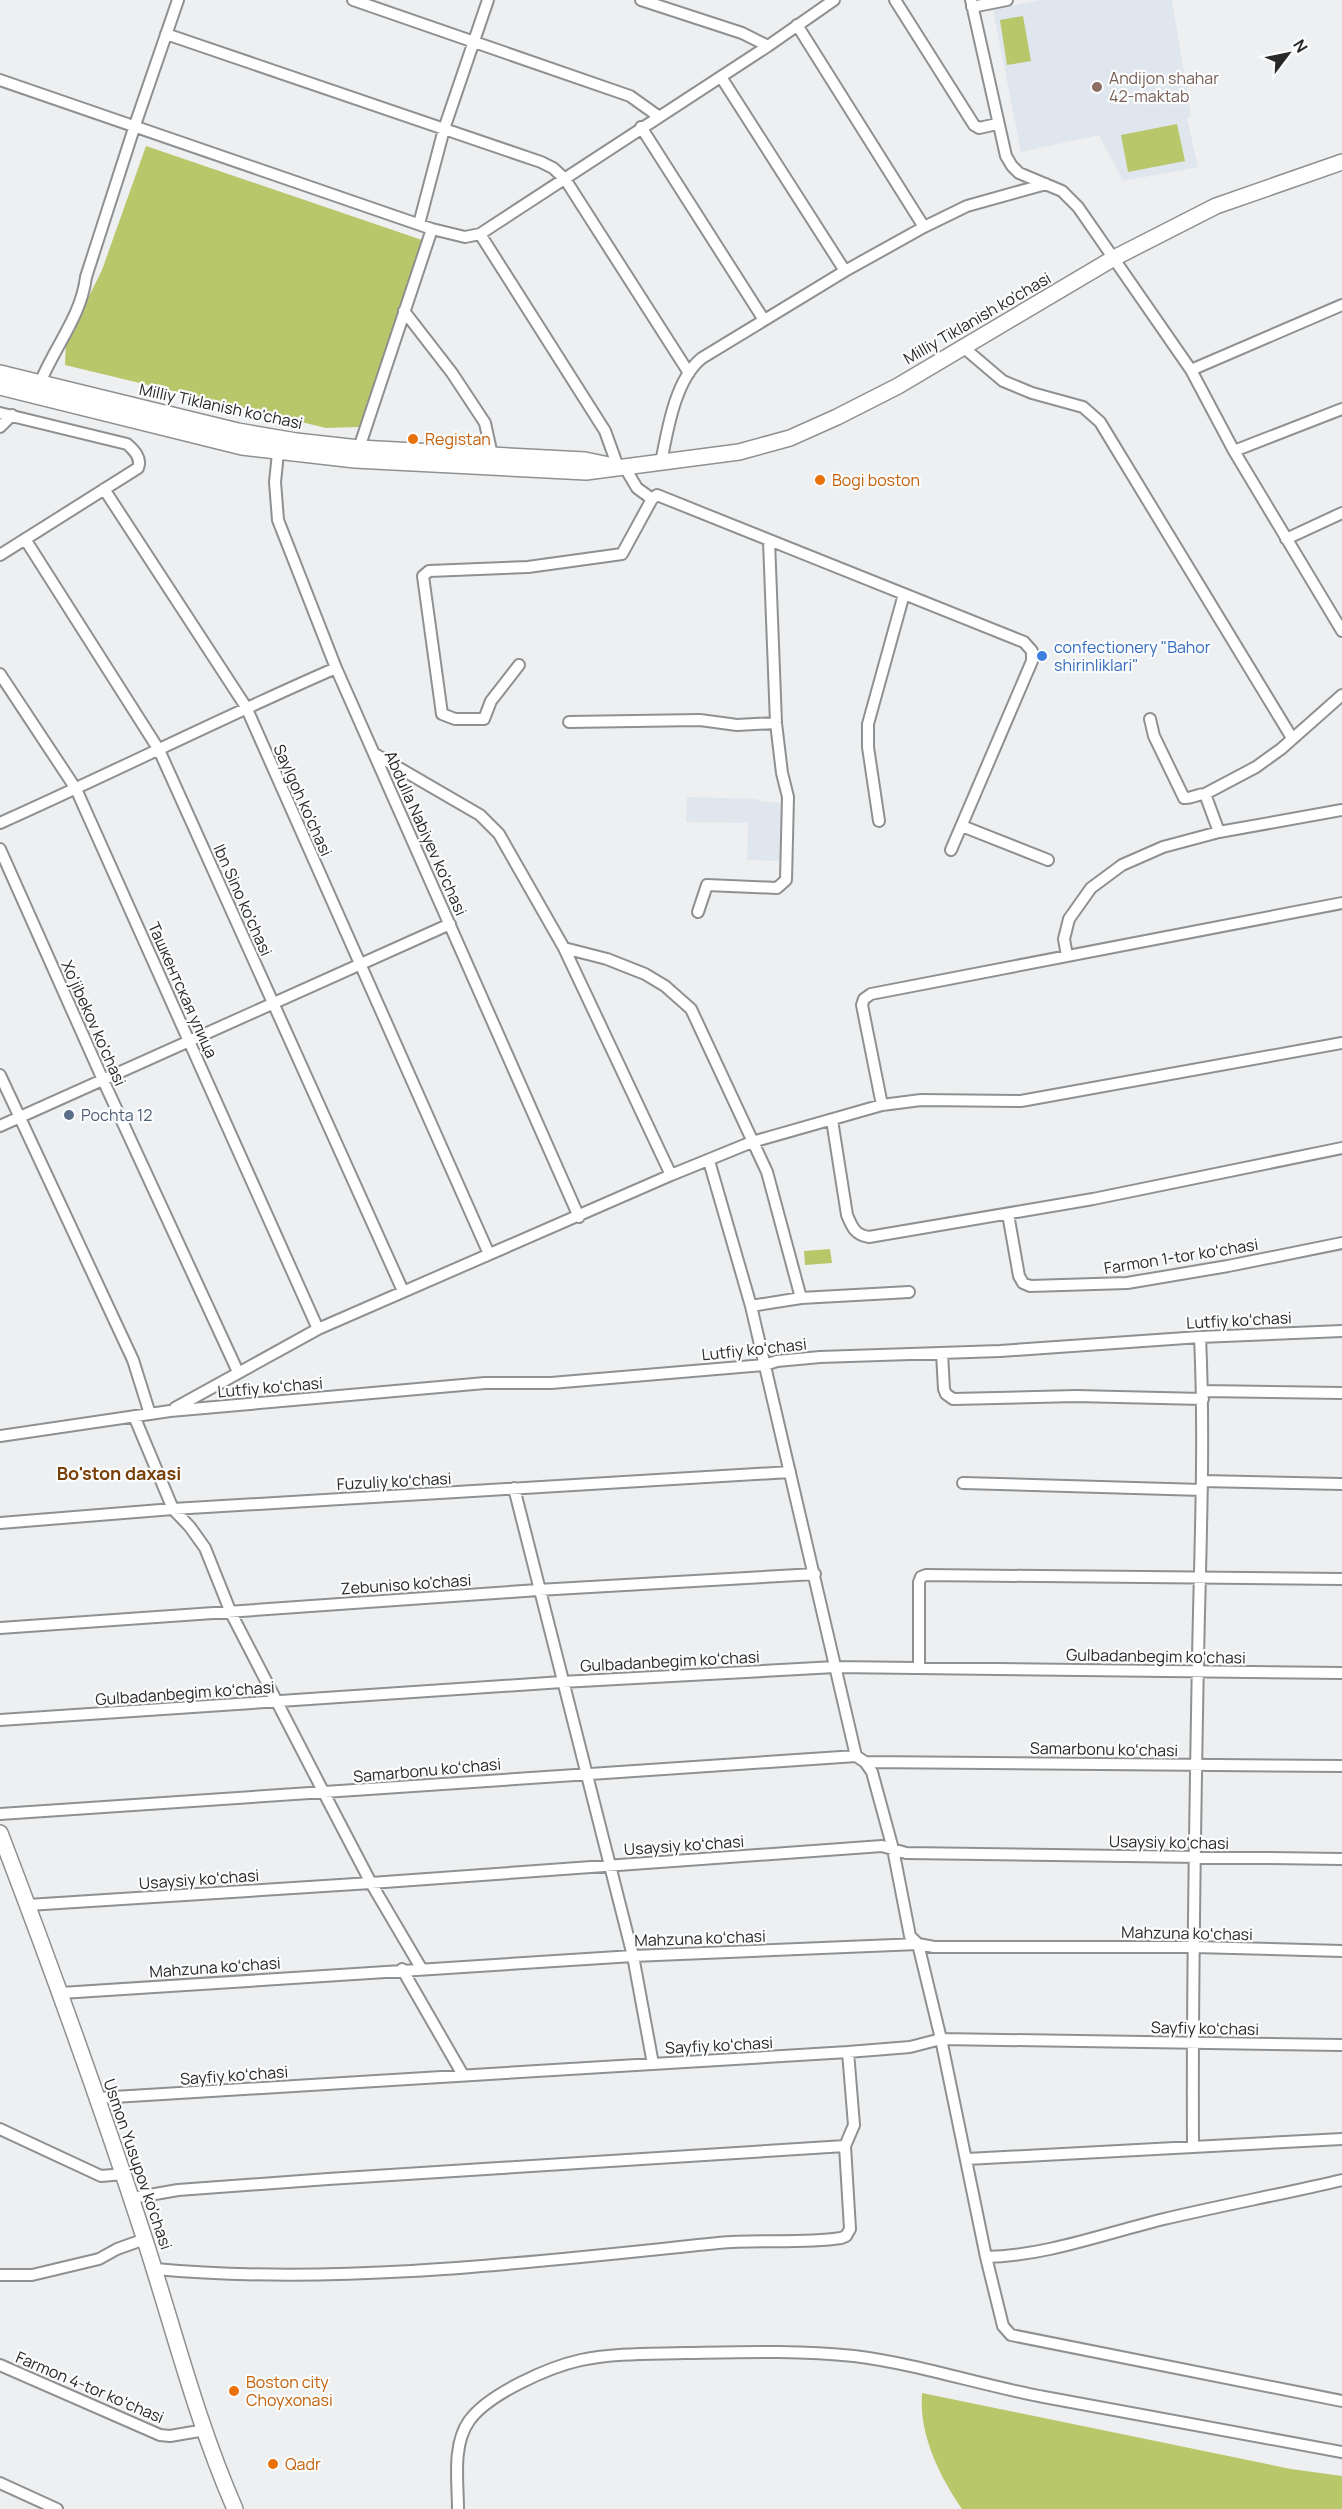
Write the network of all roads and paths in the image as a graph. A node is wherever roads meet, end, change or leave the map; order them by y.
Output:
1 (178, 0) edge
2 (353, 0) edge
3 (488, 0) edge
4 (641, 0) edge
5 (834, 0) edge
6 (895, 0) edge
7 (1007, 0) edge
8 (971, 3) edge
9 (797, 25) junction
10 (166, 34) junction
11 (474, 43) junction
12 (768, 46) junction
13 (721, 77) junction
14 (0, 80) edge
15 (658, 116) junction
16 (997, 124) junction
17 (135, 125) junction
18 (641, 127) junction
19 (444, 129) junction
20 (1342, 162) edge
21 (565, 179) junction
22 (1046, 184) junction
23 (419, 224) junction
24 (924, 227) junction
25 (432, 229) junction
26 (480, 234) junction
27 (1114, 258) junction
28 (845, 271) junction
29 (1342, 305) edge
30 (404, 311) junction
31 (764, 320) junction
32 (963, 347) junction
33 (1191, 370) junction
34 (0, 373) edge
35 (689, 373) junction
36 (0, 387) edge
37 (38, 389) junction
38 (1342, 409) edge
39 (0, 413) edge
40 (12, 416) junction
41 (0, 428) edge
42 (359, 448) junction
43 (1234, 451) junction
44 (278, 453) junction
45 (492, 455) junction
46 (661, 464) junction
47 (621, 466) junction
48 (104, 489) junction
49 (652, 499) junction
50 (1342, 513) edge
51 (25, 539) junction
52 (1286, 539) junction
53 (769, 542) junction
54 (0, 555) edge
55 (904, 594) junction
56 (1342, 631) edge
57 (519, 665) dead end
58 (336, 668) junction
59 (0, 674) edge
60 (1342, 695) edge
61 (246, 707) junction
62 (1150, 719) dead end
63 (569, 722) dead end
64 (776, 723) junction
65 (1293, 738) junction
66 (159, 750) junction
67 (375, 754) junction
68 (76, 789) junction
69 (1205, 794) junction
70 (1342, 810) edge
71 (879, 821) dead end
72 (0, 823) edge
73 (962, 826) junction
74 (1219, 832) junction
75 (0, 849) edge
76 (951, 850) dead end
77 (1048, 860) dead end
78 (1342, 903) edge
79 (698, 912) dead end
80 (450, 924) junction
81 (564, 948) junction
82 (1066, 956) junction
83 (358, 964) junction
84 (274, 1004) junction
85 (189, 1041) junction
86 (1342, 1043) edge
87 (0, 1075) edge
88 (103, 1080) junction
89 (882, 1105) junction
90 (20, 1118) junction
91 (832, 1120) junction
92 (0, 1126) edge
93 (752, 1142) junction
94 (1342, 1148) edge
95 (709, 1161) junction
96 (671, 1175) junction
97 (1008, 1214) junction
98 (579, 1216) junction
99 (1342, 1243) edge
100 (489, 1254) junction
101 (403, 1291) junction
102 (909, 1292) dead end
103 (801, 1298) junction
104 (751, 1306) junction
105 (318, 1329) junction
106 (1342, 1331) edge
107 (1200, 1337) junction
108 (942, 1353) junction
109 (765, 1365) junction
110 (238, 1372) junction
111 (1342, 1394) edge
112 (1203, 1395) junction
113 (170, 1411) junction
114 (150, 1414) junction
115 (135, 1416) junction
116 (0, 1436) edge
117 (790, 1472) junction
118 (963, 1483) dead end
119 (1342, 1484) edge
120 (1202, 1486) junction
121 (514, 1488) junction
122 (173, 1509) junction
123 (0, 1523) edge
124 (815, 1574) junction
125 (1200, 1576) junction
126 (1342, 1579) edge
127 (538, 1590) junction
128 (231, 1612) junction
129 (0, 1628) edge
130 (835, 1667) junction
131 (919, 1668) junction
132 (1198, 1671) junction
133 (1342, 1673) edge
134 (562, 1682) junction
135 (278, 1702) junction
136 (0, 1720) edge
137 (860, 1759) junction
138 (1196, 1765) junction
139 (1342, 1766) edge
140 (585, 1772) junction
141 (324, 1793) junction
142 (0, 1814) edge
143 (0, 1833) edge
144 (893, 1849) junction
145 (1195, 1857) junction
146 (1342, 1859) edge
147 (610, 1865) junction
148 (371, 1883) junction
149 (28, 1905) junction
150 (918, 1944) junction
151 (1194, 1947) junction
152 (1342, 1951) edge
153 (633, 1956) junction
154 (421, 1968) junction
155 (402, 1969) junction
156 (61, 1993) junction
157 (940, 2039) junction
158 (1192, 2042) junction
159 (1342, 2045) edge
160 (848, 2052) junction
161 (653, 2064) junction
162 (463, 2075) junction
163 (98, 2098) junction
164 (0, 2129) edge
165 (1342, 2139) edge
166 (845, 2146) junction
167 (1193, 2146) junction
168 (967, 2159) junction
169 (124, 2174) junction
170 (1342, 2180) edge
171 (132, 2198) junction
172 (145, 2240) junction
173 (986, 2257) junction
174 (155, 2269) junction
175 (0, 2275) edge
176 (0, 2365) edge
177 (1342, 2402) edge
178 (205, 2430) junction
179 (1342, 2452) edge
180 (0, 2483) edge
181 (57, 2509) edge
182 (235, 2509) edge
183 (458, 2509) edge

1 - 10 street
2 - 11 street
3 - 11 street
4 - 12 street
5 - 9 street
6 - 16 street
7 - 8 street
8 - 16 street
9 - 12 street
9 - 24 street
10 - 17 street
10 - 19 street
11 - 15 street
11 - 19 street
12 - 13 street
13 - 15 street
13 - 28 street
14 - 17 street
15 - 18 street
16 - 22 street
17 - 23 street
17 - 37 street
18 - 21 street
18 - 31 street
19 - 21 street
19 - 23 street
20 - 27 main road, Milliy Tiklanish ko'chasi
21 - 26 street
21 - 35 street
22 - 24 street
22 - 27 street
23 - 25 street
24 - 28 street
25 - 26 street
25 - 30 street
26 - 47 street
27 - 32 main road, Milliy Tiklanish ko'chasi
27 - 33 street
28 - 31 street
29 - 33 street
30 - 42 street
30 - 45 street
31 - 35 street
32 - 46 main road, Milliy Tiklanish ko'chasi
32 - 65 street
33 - 43 street
34 - 37 main road, Milliy Tiklanish ko'chasi
35 - 46 street
36 - 37 main road, Milliy Tiklanish ko'chasi
37 - 42 main road, Milliy Tiklanish ko'chasi
37 - 44 main road, Milliy Tiklanish ko'chasi
38 - 43 street
39 - 40 street
40 - 41 street
40 - 48 street
42 - 45 main road, Milliy Tiklanish ko'chasi
43 - 52 street
44 - 47 main road, Milliy Tiklanish ko'chasi
44 - 58 street, Abdulla Nabiyev ko'chasi
45 - 47 main road, Milliy Tiklanish ko'chasi
46 - 47 main road, Milliy Tiklanish ko'chasi
47 - 49 street
48 - 51 street
48 - 61 street, Saylgoh ko'chasi
49 - 53 street
49 - 57 street
50 - 52 street
51 - 54 street
51 - 66 street, Ibn Sino ko'chasi
52 - 56 street
53 - 55 street
53 - 64 street
55 - 71 street
55 - 73 street
58 - 61 street
58 - 67 street, Abdulla Nabiyev ko'chasi
59 - 68 street, Ташкентская улица
60 - 65 street
61 - 66 street
61 - 83 street, Saylgoh ko'chasi
62 - 69 street
63 - 64 street
64 - 79 street
65 - 69 street
66 - 68 street
66 - 84 street, Ibn Sino ko'chasi
67 - 80 street, Abdulla Nabiyev ko'chasi
67 - 81 street
68 - 72 street
68 - 85 street, Ташкентская улица
69 - 74 street
70 - 74 street
73 - 76 street
73 - 77 street
74 - 82 street
75 - 88 street, Xo'jibekov ko'chasi
78 - 82 street
80 - 83 street
80 - 98 street, Abdulla Nabiyev ko'chasi
81 - 93 street
81 - 96 street
82 - 89 street
83 - 84 street
83 - 100 street, Saylgoh ko'chasi
84 - 85 street
84 - 101 street, Ibn Sino ko'chasi
85 - 88 street
85 - 105 street, Ташкентская улица
86 - 89 street
87 - 90 street
88 - 90 street
88 - 110 street, Xo'jibekov ko'chasi
89 - 91 street
90 - 92 street
90 - 114 street
91 - 93 street
91 - 97 street
93 - 95 street
93 - 103 street
94 - 97 street
95 - 96 street
95 - 104 street
96 - 98 street
97 - 99 street, Farmon 1-tor koʻchasi
98 - 100 street
100 - 101 street
101 - 105 street
102 - 103 street
103 - 104 street
104 - 109 street
105 - 110 street
106 - 107 street, Lutfiy koʻchasi
107 - 108 street, Lutfiy koʻchasi
107 - 112 street
108 - 109 street, Lutfiy koʻchasi
108 - 112 street
109 - 113 street, Lutfiy koʻchasi
109 - 117 street
110 - 113 street
111 - 112 street
112 - 120 street
113 - 114 street, Lutfiy koʻchasi
114 - 115 street, Lutfiy koʻchasi
115 - 116 street, Lutfiy koʻchasi
115 - 122 street
117 - 121 street, Fuzuliy koʻchasi
117 - 124 street
118 - 120 street
119 - 120 street
120 - 125 street
121 - 122 street, Fuzuliy koʻchasi
121 - 127 street
122 - 123 street, Fuzuliy koʻchasi
122 - 128 street
124 - 127 street, Zebuniso ko'chasi
124 - 130 street
125 - 126 street
125 - 131 street
125 - 132 street
127 - 128 street, Zebuniso ko'chasi
127 - 134 street
128 - 129 street, Zebuniso ko'chasi
128 - 135 street
130 - 131 street, Gulbadanbegim koʻchasi
130 - 134 street, Gulbadanbegim koʻchasi
130 - 137 street
131 - 132 street, Gulbadanbegim koʻchasi
132 - 133 street, Gulbadanbegim koʻchasi
132 - 138 street
134 - 135 street, Gulbadanbegim koʻchasi
134 - 140 street
135 - 136 street, Gulbadanbegim koʻchasi
135 - 141 street
137 - 138 street, Samarbonu koʻchasi
137 - 140 street, Samarbonu koʻchasi
137 - 144 street
138 - 139 street, Samarbonu koʻchasi
138 - 145 street
140 - 141 street, Samarbonu koʻchasi
140 - 147 street
141 - 142 street, Samarbonu koʻchasi
141 - 148 street
143 - 149 main road, Usmon Yusupov ko'chasi
144 - 145 street, Usaysiy koʻchasi
144 - 147 street, Usaysiy koʻchasi
144 - 150 street
145 - 146 street, Usaysiy koʻchasi
145 - 151 street
147 - 148 street, Usaysiy koʻchasi
147 - 153 street
148 - 149 street, Usaysiy koʻchasi
148 - 154 street
149 - 156 main road, Usmon Yusupov ko'chasi
150 - 151 street, Mahzuna koʻchasi
150 - 153 street, Mahzuna koʻchasi
150 - 157 street
151 - 152 street, Mahzuna koʻchasi
151 - 158 street
153 - 154 street, Mahzuna koʻchasi
153 - 161 street
154 - 155 street, Mahzuna koʻchasi
155 - 156 street, Mahzuna koʻchasi
155 - 162 street
156 - 163 main road, Usmon Yusupov ko'chasi
157 - 158 street, Sayfiy koʻchasi
157 - 160 street, Sayfiy koʻchasi
157 - 168 street
158 - 159 street, Sayfiy koʻchasi
158 - 167 street
160 - 161 street, Sayfiy koʻchasi
160 - 166 street
161 - 162 street, Sayfiy koʻchasi
162 - 163 street, Sayfiy koʻchasi
163 - 169 main road, Usmon Yusupov ko'chasi
164 - 169 street
165 - 167 street
166 - 171 street
166 - 174 street
167 - 168 street
168 - 173 street
169 - 171 main road, Usmon Yusupov ko'chasi
170 - 173 street
171 - 172 main road, Usmon Yusupov ko'chasi
172 - 174 main road, Usmon Yusupov ko'chasi
172 - 175 street
173 - 177 street
174 - 178 main road, Usmon Yusupov ko'chasi
176 - 178 street, Farmon 4-tor koʻchasi
178 - 182 main road, Usmon Yusupov ko'chasi
179 - 183 street
180 - 181 street

